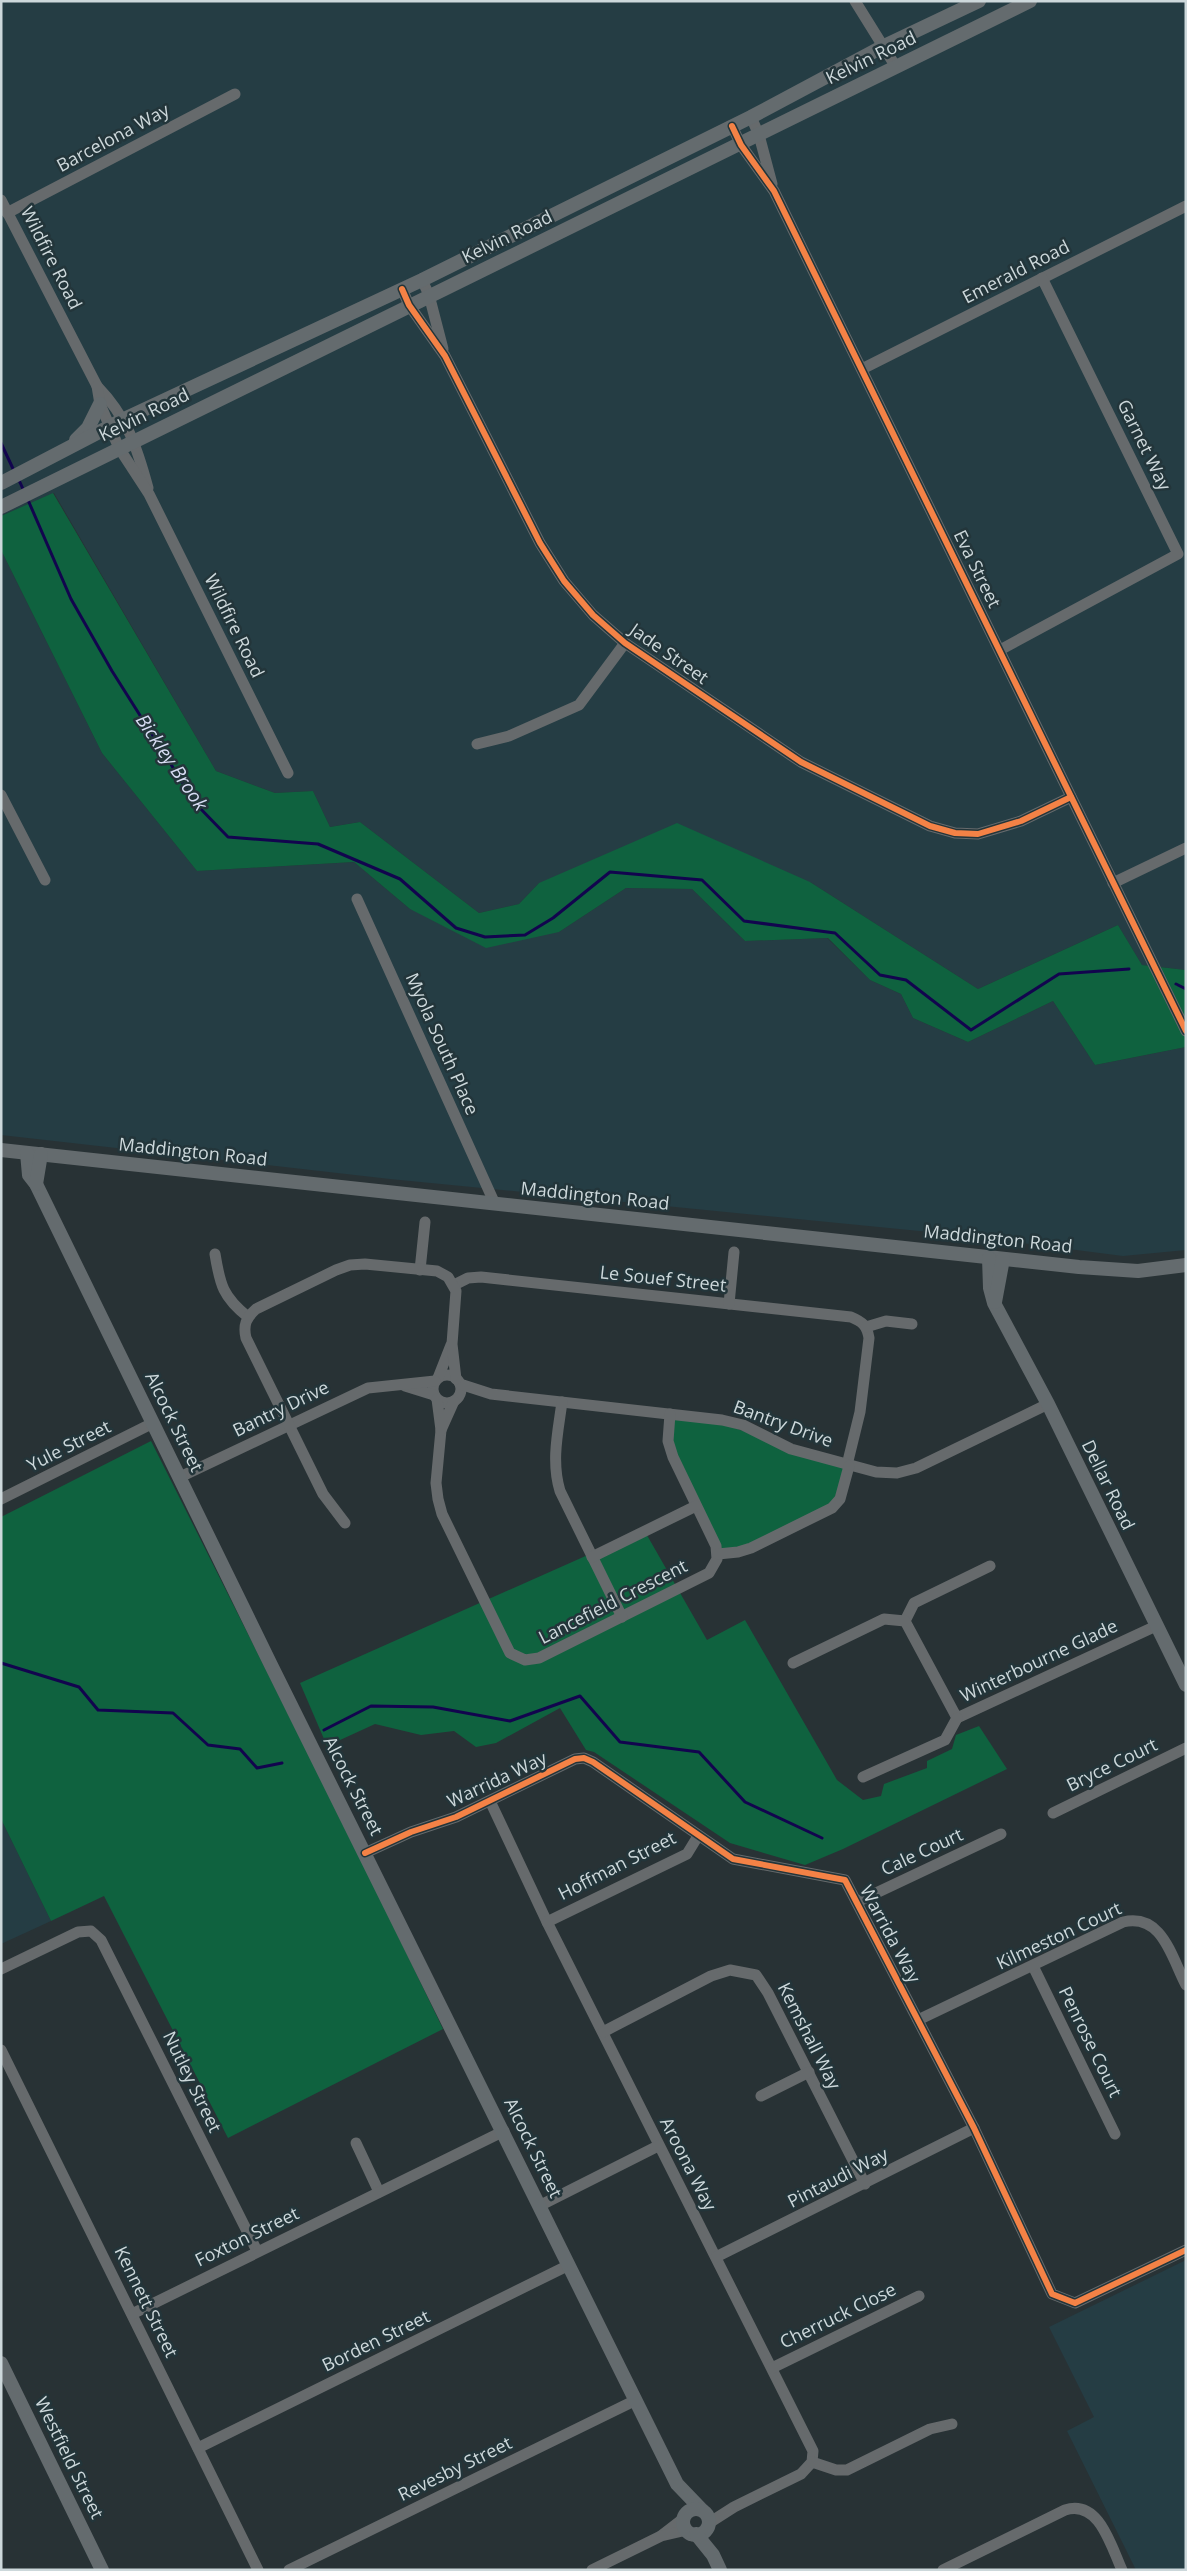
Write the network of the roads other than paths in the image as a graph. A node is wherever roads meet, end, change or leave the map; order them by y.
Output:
1 (855, 1) edge
2 (979, 1) edge
3 (1030, 1) edge
4 (884, 46) junction
5 (896, 67) junction
6 (235, 94) dead end
7 (751, 117) junction
8 (732, 126) junction
9 (759, 135) junction
10 (741, 145) junction
11 (774, 191) junction
12 (1, 200) edge
13 (1186, 206) edge
14 (7, 213) junction
15 (510, 237) junction
16 (538, 243) junction
17 (1042, 278) junction
18 (422, 280) junction
19 (402, 289) junction
20 (428, 295) junction
21 (409, 305) junction
22 (445, 356) junction
23 (862, 369) junction
24 (97, 386) junction
25 (100, 404) junction
26 (124, 419) junction
27 (109, 427) junction
28 (134, 441) junction
29 (71, 446) junction
30 (119, 448) junction
31 (1, 483) edge
32 (149, 494) junction
33 (1, 507) edge
34 (625, 643) junction
35 (1000, 650) junction
36 (477, 744) dead end
37 (288, 773) dead end
38 (1, 795) edge
39 (1071, 797) junction
40 (1186, 848) edge
41 (45, 880) dead end
42 (1113, 883) junction
43 (357, 899) dead end
44 (1186, 1031) edge
45 (1, 1150) edge
46 (34, 1153) junction
47 (495, 1204) junction
48 (425, 1222) dead end
49 (734, 1252) dead end
50 (215, 1254) dead end
51 (996, 1258) junction
52 (1186, 1265) edge
53 (420, 1270) junction
54 (454, 1285) junction
55 (729, 1304) junction
56 (248, 1317) junction
57 (912, 1324) dead end
58 (866, 1326) junction
59 (452, 1344) junction
60 (436, 1380) junction
61 (458, 1381) junction
62 (400, 1385) junction
63 (491, 1394) junction
64 (435, 1397) junction
65 (456, 1399) junction
66 (562, 1402) junction
67 (1048, 1404) junction
68 (670, 1414) junction
69 (153, 1424) junction
70 (290, 1425) junction
71 (441, 1430) junction
72 (848, 1465) junction
73 (180, 1477) junction
74 (1, 1499) edge
75 (696, 1506) junction
76 (345, 1523) dead end
77 (718, 1554) junction
78 (592, 1557) junction
79 (990, 1566) dead end
80 (622, 1617) junction
81 (905, 1621) junction
82 (1156, 1626) junction
83 (793, 1663) dead end
84 (1186, 1685) edge
85 (957, 1718) junction
86 (1186, 1748) edge
87 (863, 1777) dead end
88 (490, 1801) junction
89 (1053, 1814) dead end
90 (1001, 1834) dead end
91 (698, 1836) junction
92 (365, 1853) junction
93 (857, 1902) junction
94 (547, 1922) junction
95 (1033, 1966) junction
96 (1, 1970) edge
97 (1186, 1985) edge
98 (918, 2020) junction
99 (603, 2032) junction
100 (1, 2050) edge
101 (809, 2072) junction
102 (760, 2096) dead end
103 (974, 2128) junction
104 (504, 2132) junction
105 (1115, 2134) dead end
106 (356, 2144) dead end
107 (658, 2146) junction
108 (865, 2184) junction
109 (379, 2192) junction
110 (541, 2205) junction
111 (1186, 2250) edge
112 (256, 2251) junction
113 (716, 2258) junction
114 (569, 2265) junction
115 (919, 2296) dead end
116 (132, 2314) junction
117 (1, 2363) edge
118 (772, 2368) junction
119 (636, 2400) junction
120 (952, 2424) dead end
121 (198, 2448) junction
122 (812, 2462) junction
123 (677, 2484) junction
124 (706, 2518) junction
125 (688, 2525) junction
126 (713, 2555) junction
127 (102, 2570) edge
128 (258, 2570) edge
129 (289, 2570) edge
130 (592, 2570) edge
131 (720, 2570) edge
132 (943, 2570) edge
133 (1122, 2570) edge

1 - 4 street
2 - 4 main road, Kelvin Road
3 - 5 main road, Kelvin Road
4 - 5 street
4 - 7 main road, Kelvin Road
5 - 9 main road, Kelvin Road
6 - 14 street, Barcelona Way
7 - 8 main road, Kelvin Road
7 - 9 street, Eva Street
8 - 10 street, Eva Street
8 - 15 main road, Kelvin Road
9 - 10 main road, Kelvin Road
9 - 11 street, Eva Street
10 - 11 street, Eva Street
10 - 16 main road, Kelvin Road
11 - 23 street, Eva Street
12 - 14 street, Wildfire Road
13 - 17 street, Emerald Road
14 - 24 street, Wildfire Road
15 - 16 main road
15 - 18 main road, Kelvin Road
16 - 20 main road, Kelvin Road
17 - 23 street, Emerald Road
17 - 35 street, Garnet Way
18 - 19 main road, Kelvin Road
18 - 20 street, Jade Street
19 - 21 street, Jade Street
19 - 26 main road, Kelvin Road
20 - 21 main road, Kelvin Road
20 - 22 street, Jade Street
21 - 22 street, Jade Street
21 - 28 main road, Kelvin Road
22 - 34 street, Jade Street
23 - 35 street, Eva Street
24 - 25 street, Wildfire Road
24 - 26 street, Wildfire Road
25 - 27 street, Wildfire Road
25 - 29 main road
26 - 27 main road, Kelvin Road
26 - 28 street, Wildfire Road
27 - 29 main road, Kelvin Road
27 - 30 street, Wildfire Road
28 - 30 main road, Kelvin Road
28 - 32 street, Wildfire Road
29 - 31 main road, Kelvin Road
30 - 32 street, Wildfire Road
30 - 33 main road, Kelvin Road
32 - 37 street, Wildfire Road
34 - 36 street
34 - 39 street, Jade Street
35 - 39 street, Eva Street
38 - 41 street
39 - 42 street, Eva Street
40 - 42 street
42 - 44 street, Eva Street
43 - 47 street, Myola South Place
45 - 46 main road, Maddington Road
46 - 47 main road, Maddington Road
46 - 69 main road, Alcock Street
47 - 51 main road, Maddington Road
48 - 53 street
49 - 55 street
50 - 56 street
51 - 52 main road, Maddington Road
51 - 67 main road, Dellar Road
53 - 54 street
53 - 56 street
54 - 55 street, Le Souef Street
54 - 59 street
55 - 58 street, Le Souef Street
56 - 70 street
57 - 58 street
58 - 72 street
59 - 60 street
59 - 61 street
60 - 61 street
60 - 62 street, Bantry Drive
60 - 64 street
61 - 63 street, Bantry Drive
61 - 65 street
62 - 64 street, Bantry Drive
62 - 70 street, Bantry Drive
63 - 65 street, Bantry Drive
63 - 66 street, Bantry Drive
64 - 65 street
64 - 71 street, Lancefield Crescent
65 - 71 street, Lancefield Crescent
66 - 68 street, Bantry Drive
66 - 78 street
67 - 72 street, Bantry Drive
67 - 82 main road, Dellar Road
68 - 72 street, Bantry Drive
68 - 75 street
69 - 73 main road, Alcock Street
69 - 74 street, Yule Street
70 - 73 street, Bantry Drive
70 - 76 street
71 - 80 street, Lancefield Crescent
72 - 77 street
73 - 92 main road, Alcock Street
75 - 77 street
75 - 78 street
77 - 80 street, Lancefield Crescent
78 - 80 street
79 - 81 street
81 - 83 street
81 - 85 street, Winterbourne Glade
82 - 84 main road, Dellar Road
82 - 85 street, Winterbourne Glade
85 - 87 street
86 - 89 street, Bryce Court
88 - 91 street, Warrida Way
88 - 92 street, Warrida Way
88 - 94 street, Aroona Way
90 - 93 street, Cale Court
91 - 93 street, Warrida Way
91 - 94 street, Hoffman Street
92 - 104 main road, Alcock Street
93 - 98 street, Warrida Way
94 - 99 street, Aroona Way
95 - 97 street, Kilmeston Court
95 - 98 street, Kilmeston Court
95 - 105 street, Penrose Court
96 - 112 street, Nutley Street
98 - 103 street, Warrida Way
99 - 101 street, Kemshall Way
99 - 107 street, Aroona Way
100 - 116 street, Kennett Street
101 - 102 street
101 - 108 street, Kemshall Way
103 - 108 street, Pintaudi Way
103 - 111 street, Warrida Way
104 - 109 street, Foxton Street
104 - 110 main road, Alcock Street
106 - 109 street
107 - 110 street
107 - 113 street, Aroona Way
108 - 113 street, Pintaudi Way
109 - 112 street, Foxton Street
110 - 114 main road, Alcock Street
112 - 116 street, Foxton Street
113 - 118 street, Aroona Way
114 - 119 main road, Alcock Street
114 - 121 street, Borden Street
115 - 118 street, Cherruck Close
116 - 121 street, Kennett Street
117 - 127 main road, Westfield Street
118 - 122 street, Aroona Way
119 - 123 main road, Alcock Street
119 - 129 street, Revesby Street
120 - 122 street
121 - 128 street, Kennett Street
122 - 124 street
123 - 124 main road, Alcock Street
123 - 125 main road, Alcock Street
124 - 125 main road
124 - 125 main road
124 - 126 main road, Alcock Street
125 - 126 main road, Alcock Street
125 - 130 street
126 - 131 main road, Alcock Street
132 - 133 street

